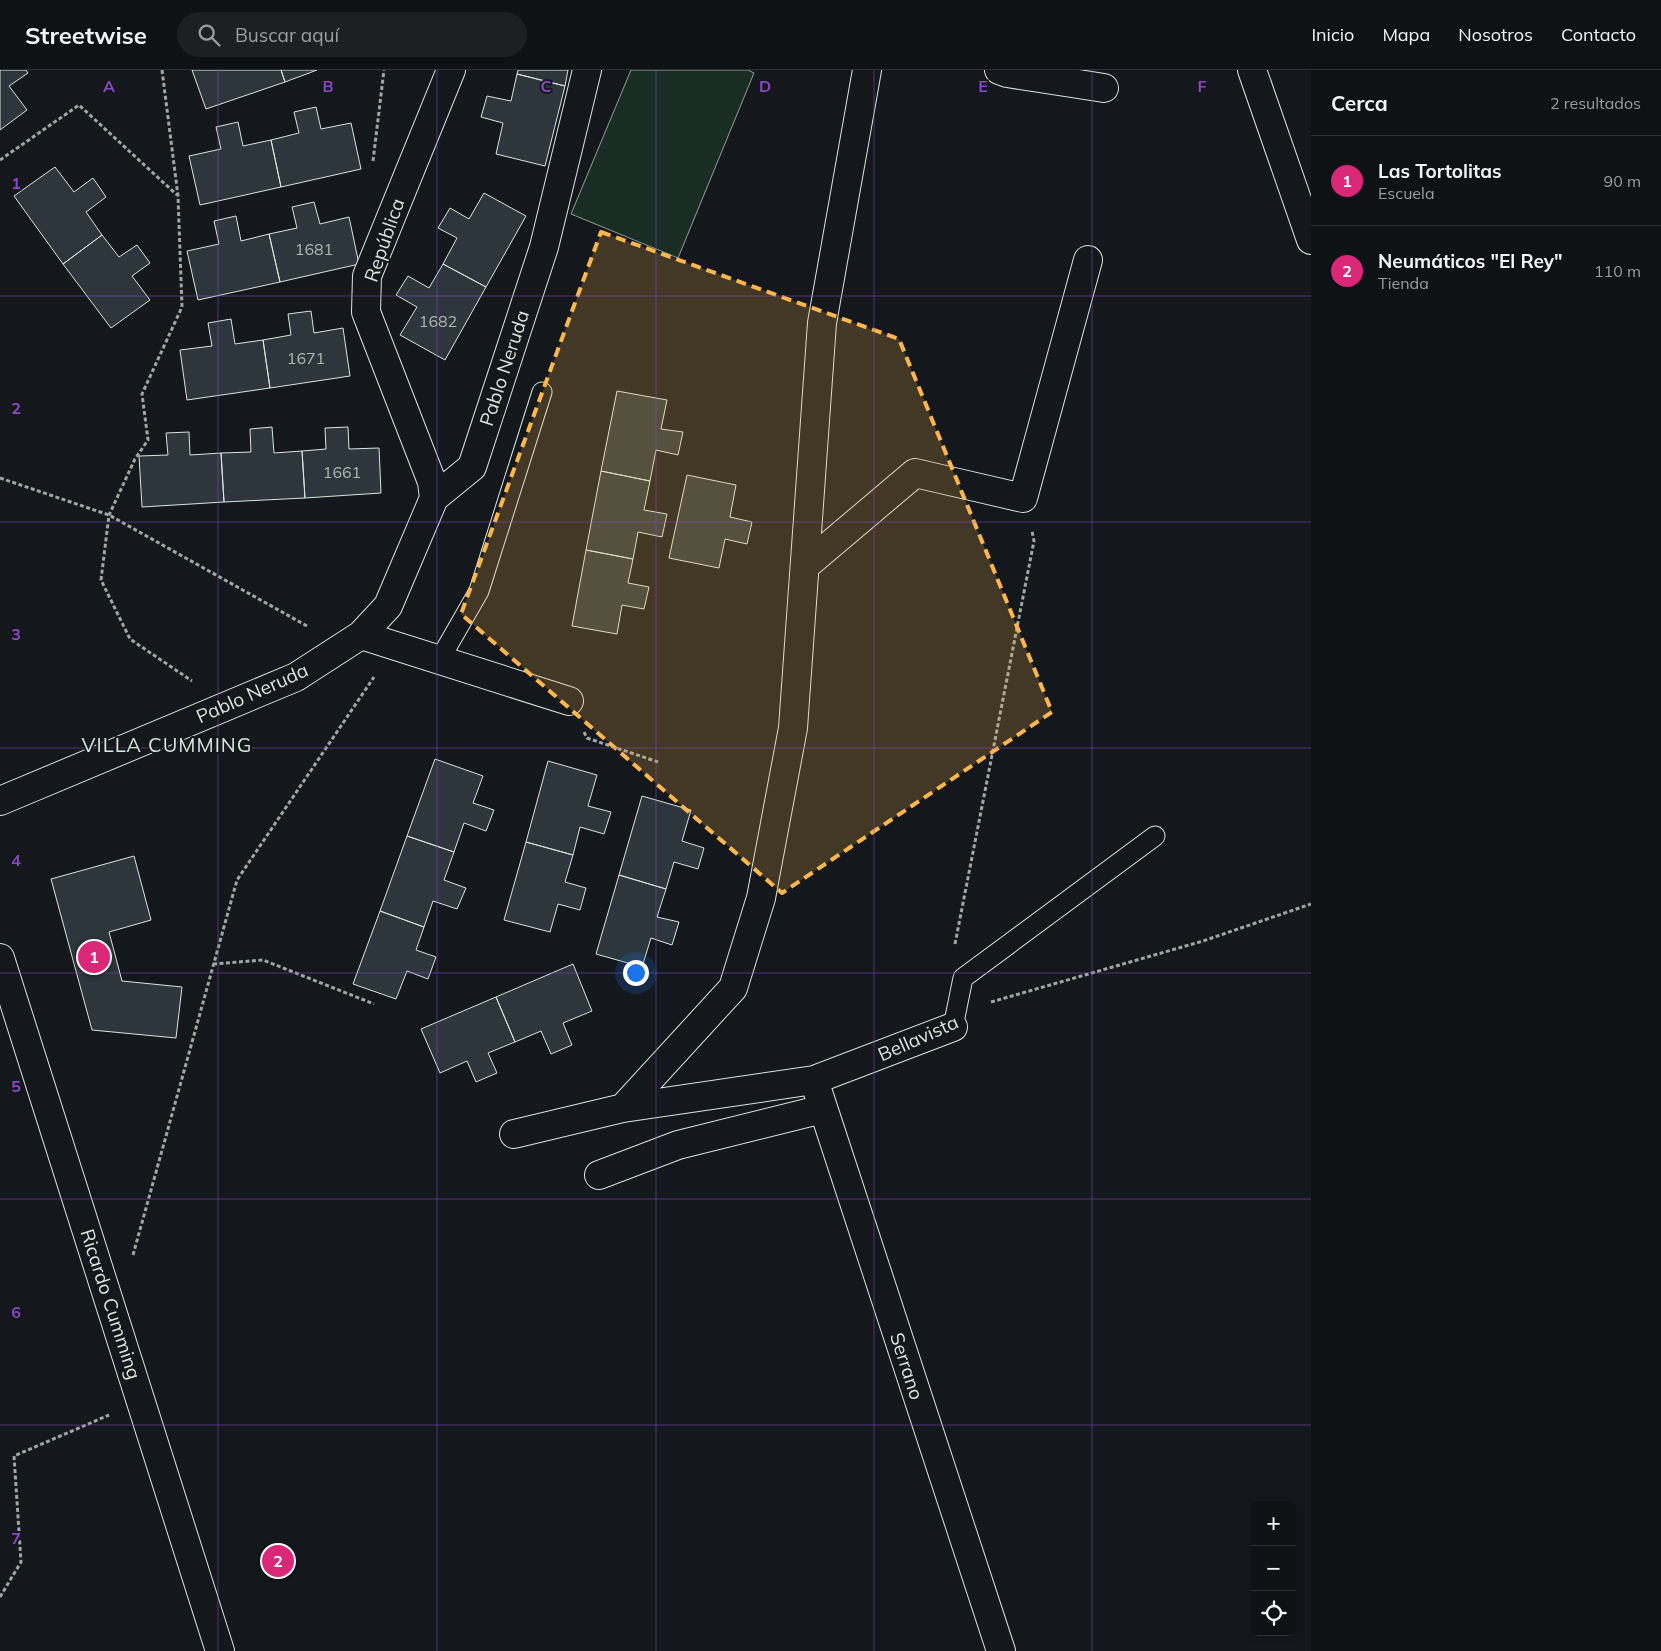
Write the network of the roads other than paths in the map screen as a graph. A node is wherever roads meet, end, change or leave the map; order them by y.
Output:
1 (451, 70) edge
2 (587, 70) edge
3 (867, 70) edge
4 (999, 70) edge
5 (1252, 70) edge
6 (1104, 88) dead end
7 (1306, 208) edge
8 (1311, 240) edge
9 (1088, 260) dead end
10 (542, 392) dead end
11 (434, 498) junction
12 (805, 566) junction
13 (361, 635) junction
14 (440, 659) junction
15 (569, 701) road end
16 (0, 801) edge
17 (1155, 836) dead end
18 (0, 958) edge
19 (953, 1027) joint
20 (814, 1080) junction
21 (623, 1108) junction
22 (823, 1109) junction
23 (514, 1134) dead end
24 (600, 1175) dead end
25 (220, 1651) edge
26 (1001, 1651) edge

1 - 11 street, República
2 - 11 street, Pablo Neruda
3 - 12 street
4 - 6 street
5 - 7 street
7 - 8 street
9 - 12 street
10 - 14 lane
11 - 13 street, Pablo Neruda
12 - 21 street
13 - 14 street
13 - 16 street, Pablo Neruda
14 - 15 street
17 - 19 lane
18 - 25 street, Ricardo Cumming
19 - 20 street, Bellavista
20 - 21 street, Bellavista
20 - 22 street, Serrano
21 - 23 street, Bellavista
22 - 24 street
22 - 26 street, Serrano

